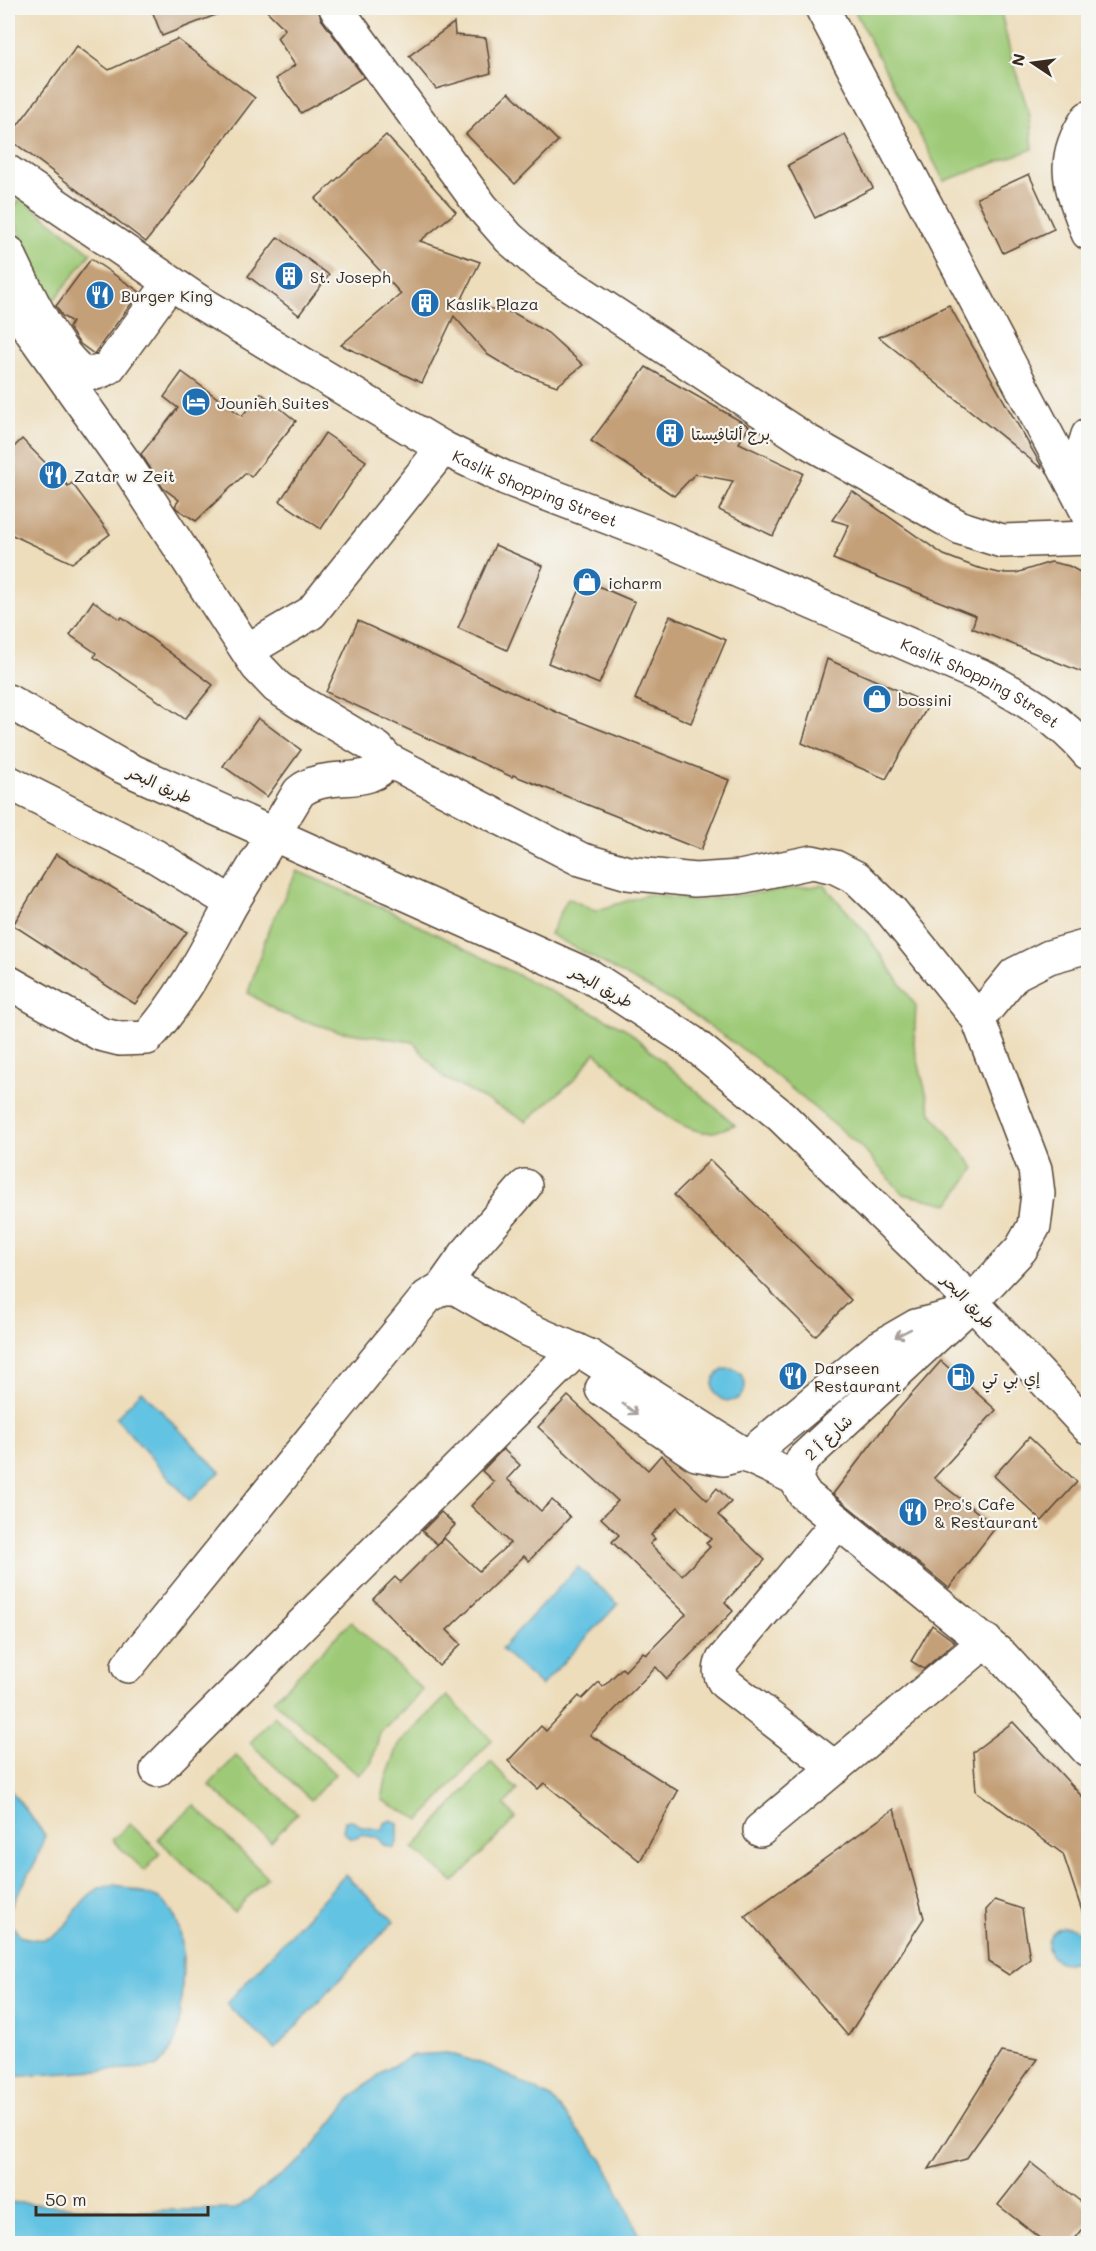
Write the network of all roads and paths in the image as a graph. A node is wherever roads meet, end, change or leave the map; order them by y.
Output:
1 (336, 8) edge
2 (822, 8) edge
3 (1089, 118) edge
4 (12, 181) edge
5 (1089, 233) edge
6 (8, 252) edge
7 (170, 283) junction
8 (8, 299) edge
9 (1089, 435) edge
10 (443, 448) junction
11 (1073, 483) junction
12 (1089, 513) edge
13 (1089, 538) edge
14 (248, 650) junction
15 (8, 701) edge
16 (1085, 747) edge
17 (388, 760) junction
18 (12, 787) edge
19 (272, 834) junction
20 (232, 903) junction
21 (1089, 946) edge
22 (8, 982) edge
23 (978, 1019) junction
24 (525, 1186) dead end
25 (442, 1288) junction
26 (965, 1308) junction
27 (570, 1356) junction
28 (1089, 1427) edge
29 (746, 1455) junction
30 (795, 1478) junction
31 (838, 1522) junction
32 (986, 1641) junction
33 (128, 1666) dead end
34 (1089, 1750) edge
35 (835, 1768) junction
36 (157, 1770) dead end
37 (760, 1830) dead end

1 - 13 street
2 - 11 street
3 - 5 street
4 - 7 street, Kaslik Shopping Street
6 - 7 street
7 - 10 street, Kaslik Shopping Street
8 - 14 street, شارع أ 2
9 - 11 street
10 - 14 street
10 - 16 street, Kaslik Shopping Street
11 - 12 street
14 - 17 street, شارع أ 2
15 - 19 street, طريق البحر
17 - 19 street
17 - 23 street, شارع أ 2
18 - 20 street
19 - 20 street
19 - 26 street, طريق البحر
20 - 22 street
21 - 23 street
23 - 26 street, شارع أ 2
24 - 25 street
25 - 27 street
25 - 33 street
26 - 28 street, طريق البحر
26 -> 29 street
26 - 30 street, شارع أ 2
27 - 29 street
27 - 36 street
29 - 30 street
30 - 31 street
31 - 32 street
31 - 35 street
32 - 34 street
32 - 35 street
35 - 37 street

